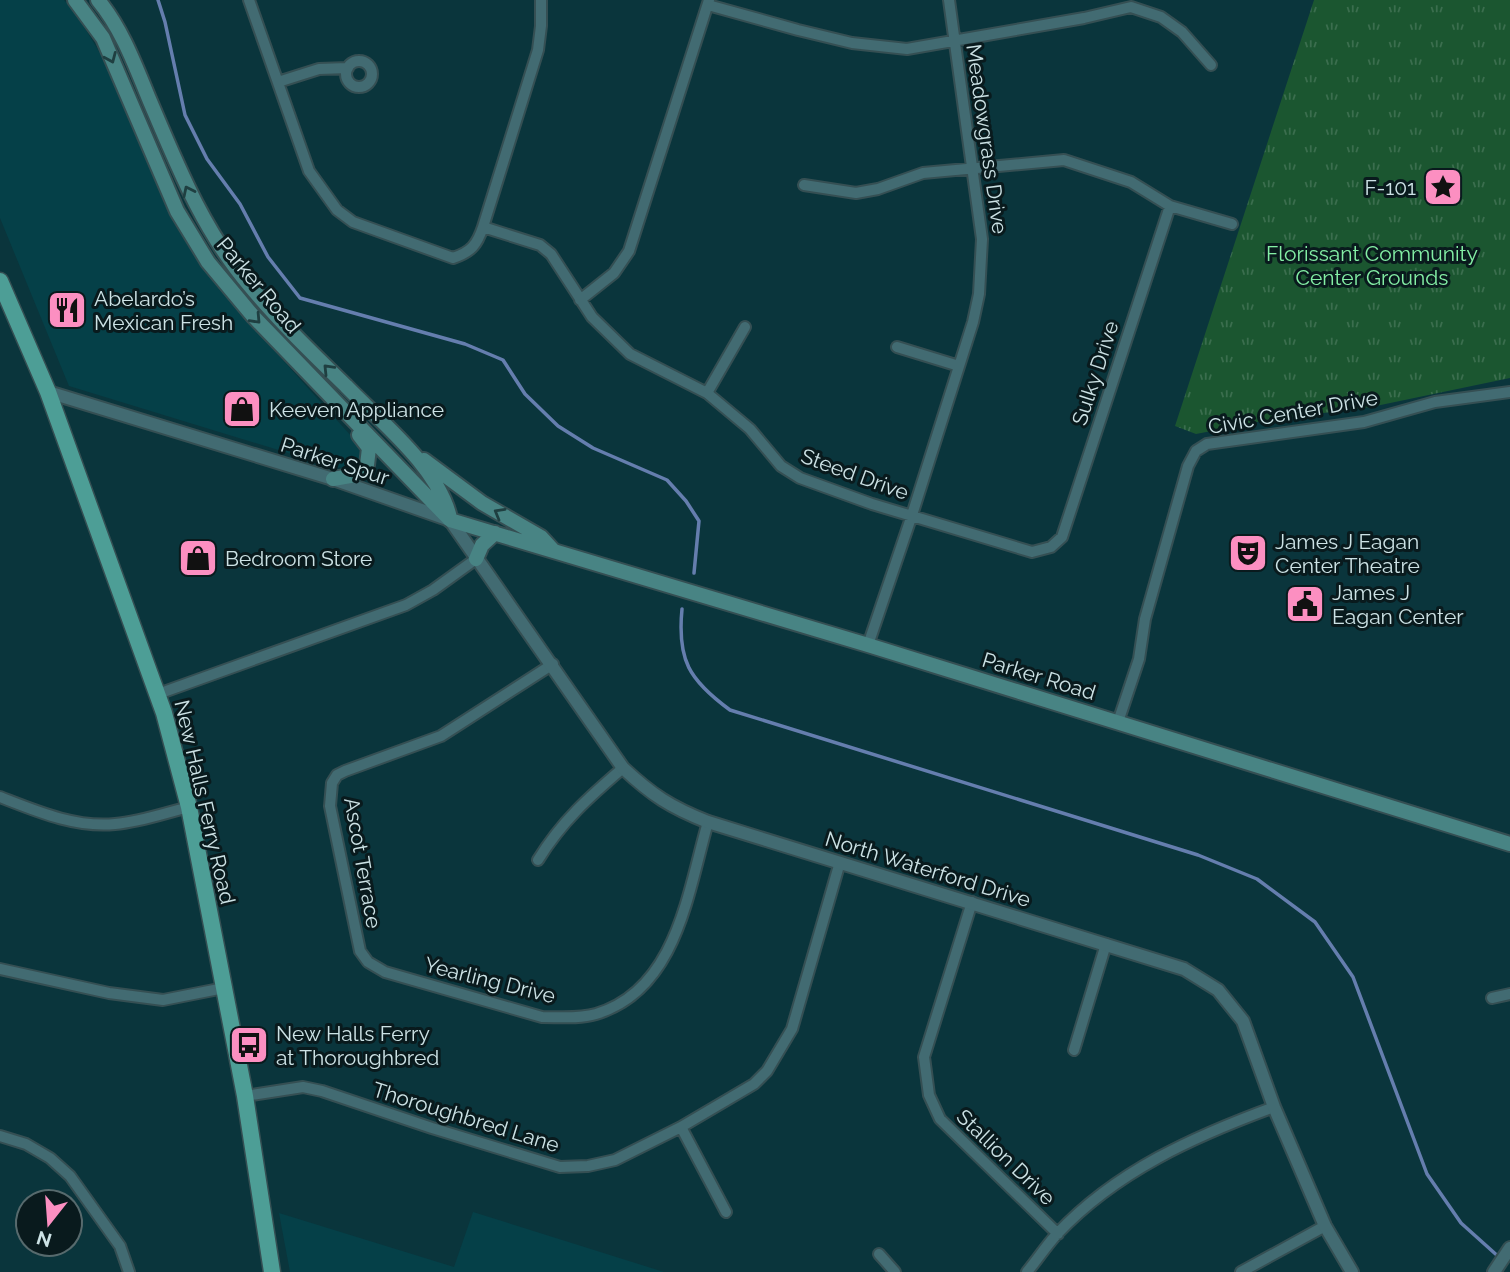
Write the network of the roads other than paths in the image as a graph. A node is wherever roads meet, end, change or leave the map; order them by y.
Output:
1 (75, 0) edge
2 (98, 0) edge
3 (248, 0) edge
4 (541, 0) edge
5 (949, 0) edge
6 (709, 2) edge
7 (954, 41) junction
8 (1211, 65) dead end
9 (348, 68) dead end
10 (278, 82) junction
11 (973, 167) junction
12 (804, 185) dead end
13 (1170, 206) junction
14 (1231, 224) dead end
15 (483, 227) junction
16 (0, 281) edge
17 (580, 300) junction
18 (745, 327) dead end
19 (897, 347) dead end
20 (959, 366) junction
21 (321, 387) junction
22 (48, 392) junction
23 (1510, 392) edge
24 (707, 393) junction
25 (393, 434) junction
26 (333, 479) junction
27 (912, 515) junction
28 (450, 520) junction
29 (495, 533) junction
30 (1051, 547) joint
31 (555, 551) junction
32 (476, 559) junction
33 (868, 645) junction
34 (553, 664) junction
35 (158, 694) junction
36 (1118, 722) junction
37 (623, 768) junction
38 (0, 797) edge
39 (189, 807) junction
40 (708, 822) junction
41 (1510, 844) edge
42 (538, 860) dead end
43 (840, 862) junction
44 (972, 902) junction
45 (1106, 944) junction
46 (360, 951) joint
47 (0, 969) edge
48 (224, 988) junction
49 (1510, 994) edge
50 (1492, 998) dead end
51 (1074, 1049) dead end
52 (245, 1096) junction
53 (1274, 1107) junction
54 (681, 1127) junction
55 (0, 1136) edge
56 (726, 1212) dead end
57 (1325, 1226) junction
58 (1058, 1234) junction
59 (1510, 1248) edge
60 (879, 1254) dead end
61 (129, 1272) edge
62 (272, 1272) edge
63 (895, 1272) edge
64 (1027, 1272) edge
65 (1241, 1272) edge
66 (1352, 1272) edge
67 (1493, 1272) edge

1 -> 21 main road, Parker Road
25 -> 2 main road, Parker Road
3 - 10 street
4 - 15 street
5 - 7 street, Meadowgrass Drive
6 - 7 street
6 - 17 street
7 - 8 street
7 - 11 street, Meadowgrass Drive
9 - 10 street
10 - 15 street
11 - 12 street
11 - 13 street
11 - 20 street, Meadowgrass Drive
13 - 14 street
13 - 30 street, Sulky Drive
15 - 17 street, Steed Drive
16 - 22 main road, New Halls Ferry Road
17 - 24 street, Steed Drive
18 - 24 street
19 - 20 street
20 - 27 street, Meadowgrass Drive
21 - 26 main road
21 - 28 main road, Parker Road
22 - 26 street, Parker Spur
22 - 35 main road, New Halls Ferry Road
23 - 36 street, Civic Center Drive
24 - 27 street, Steed Drive
25 - 28 main road, Parker Road
31 -> 25 main road, Parker Road
26 - 28 street, Parker Spur
27 - 30 street, Steed Drive
27 - 33 street, Meadowgrass Drive
28 - 29 main road, Parker Road
28 - 32 street, North Waterford Drive
29 - 31 main road, Parker Road
29 - 32 main road
31 - 33 main road, Parker Road
32 - 34 street, North Waterford Drive
32 - 35 street
33 - 36 main road, Parker Road
34 - 37 street, North Waterford Drive
34 - 46 street, Ascot Terrace
35 - 39 main road, New Halls Ferry Road
36 - 41 main road, Parker Road
37 - 40 street, North Waterford Drive
37 - 42 street
38 - 39 street
39 - 48 main road, New Halls Ferry Road
40 - 43 street, North Waterford Drive
40 - 46 street, Yearling Drive
43 - 44 street, North Waterford Drive
43 - 54 street, Thoroughbred Lane
44 - 45 street, North Waterford Drive
44 - 58 street, Stallion Drive
45 - 51 street
45 - 53 street, North Waterford Drive
47 - 48 street
48 - 52 main road, New Halls Ferry Road
49 - 50 street
52 - 54 street, Thoroughbred Lane
52 - 62 main road, New Halls Ferry Road
53 - 57 street, North Waterford Drive
53 - 58 street
54 - 56 street
55 - 61 street
57 - 65 street
57 - 66 street, North Waterford Drive
58 - 64 street
59 - 67 street
60 - 63 street

